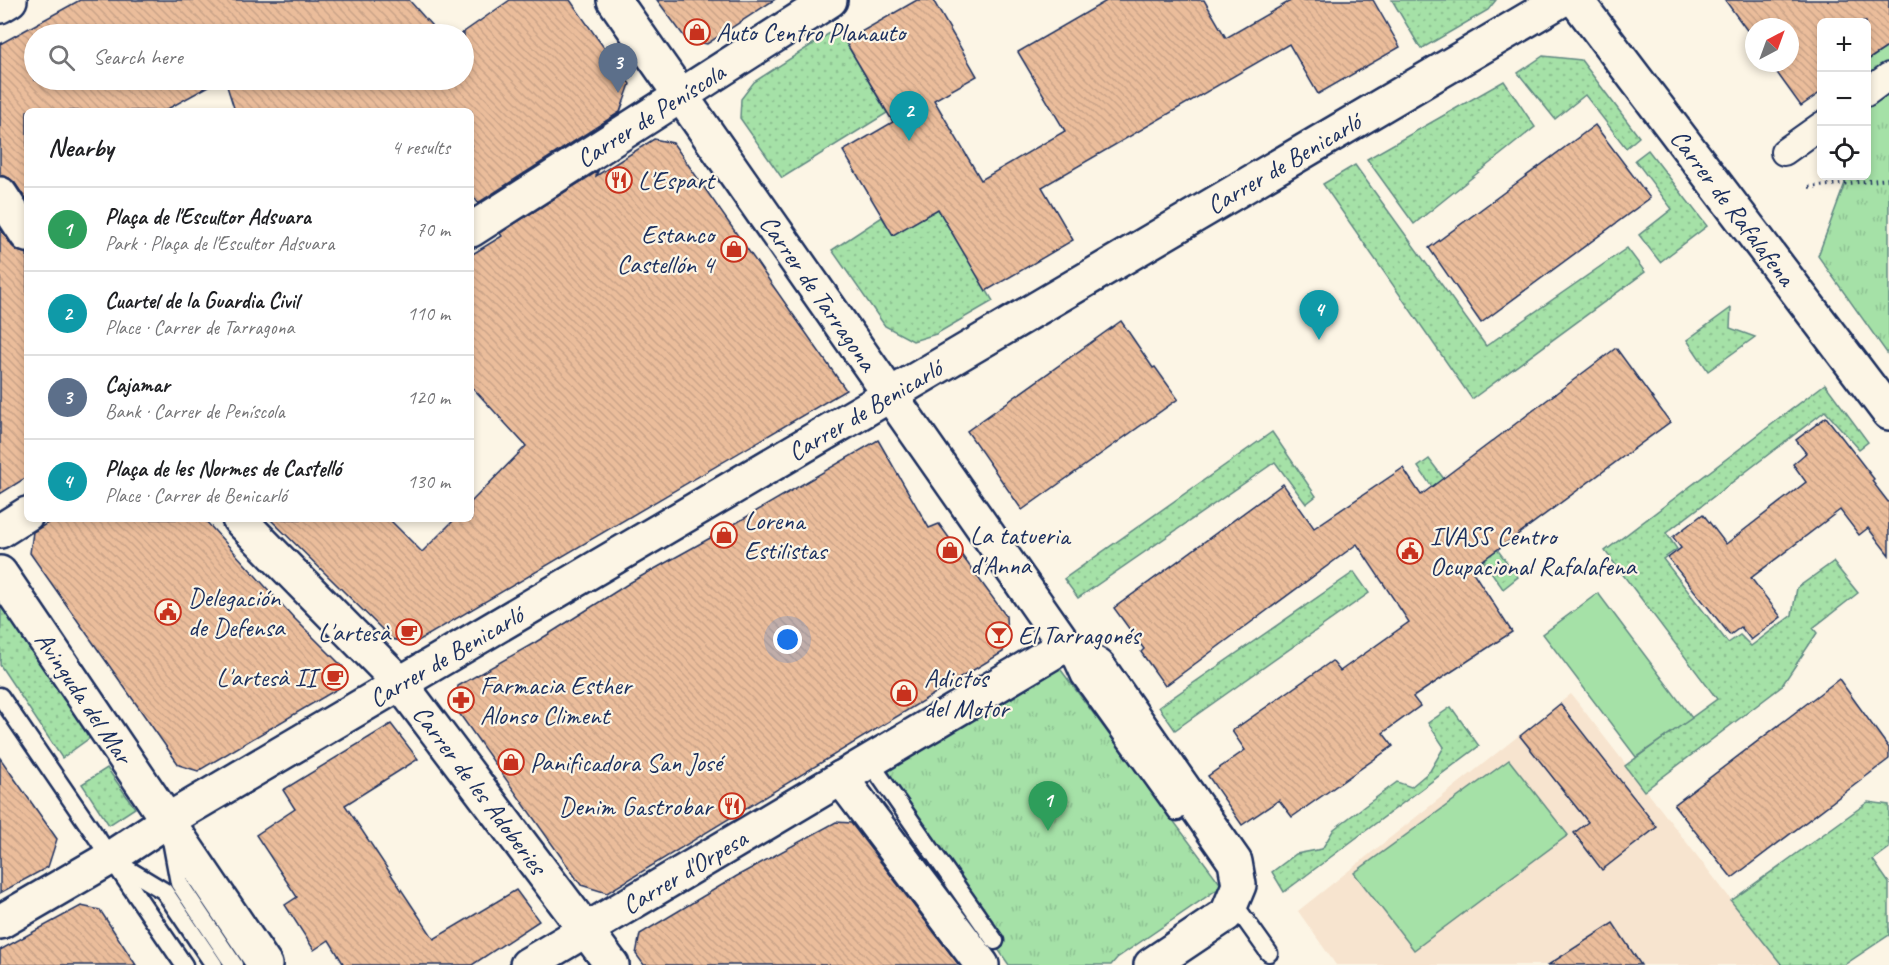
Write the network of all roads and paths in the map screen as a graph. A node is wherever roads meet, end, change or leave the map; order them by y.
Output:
1 (10, 0) edge
2 (614, 0) edge
3 (830, 0) edge
4 (1561, 0) edge
5 (1576, 0) edge
6 (0, 6) edge
7 (1889, 76) edge
8 (1871, 89) edge
9 (681, 96) junction
10 (1820, 126) edge
11 (1784, 152) dead end
12 (1889, 179) edge
13 (1809, 188) dead end
14 (0, 194) edge
15 (474, 228) edge
16 (24, 231) edge
17 (891, 395) junction
18 (1889, 413) edge
19 (24, 516) edge
20 (242, 522) edge
21 (0, 531) edge
22 (0, 573) edge
23 (1065, 645) junction
24 (400, 683) junction
25 (0, 696) edge
26 (855, 770) junction
27 (1177, 812) dead end
28 (168, 820) junction
29 (111, 858) junction
30 (1232, 901) junction
31 (0, 922) edge
32 (585, 930) junction
33 (989, 953) edge
34 (1269, 953) dead end
35 (184, 965) edge
36 (214, 965) edge
37 (234, 965) edge
38 (265, 965) edge
39 (527, 965) edge
40 (612, 965) edge
41 (1151, 965) edge

1 - 6 street
2 - 9 street, Carrer de Tarragona
3 - 9 street, Carrer de Peníscola
4 - 17 street, Carrer de Benicarló
5 - 18 street, Carrer de Rafalafena
7 - 8 street
9 - 15 street, Carrer de Peníscola
9 - 17 street, Carrer de Tarragona
10 - 11 street
12 - 13 path
14 - 16 street
17 - 23 street, Carrer de Tarragona
17 - 24 street, Carrer de Benicarló
19 - 21 street
20 - 24 street, Carrer de les Adoberies
22 - 28 street, Avinguda del Mar
23 - 26 street, Carrer d'Orpesa
23 - 27 lane
23 - 30 street
24 - 28 street, Carrer de Benicarló
24 - 32 street, Carrer de les Adoberies
25 - 29 lane
26 - 32 street, Carrer d'Orpesa
26 - 33 street
28 - 29 street
28 - 37 lane
28 - 38 street, Avinguda del Mar
29 - 31 street
29 - 35 lane
29 - 36 lane
30 - 34 lane
30 - 41 street
32 - 39 street, Carrer d'Orpesa
32 - 40 street, Carrer de les Adoberies

